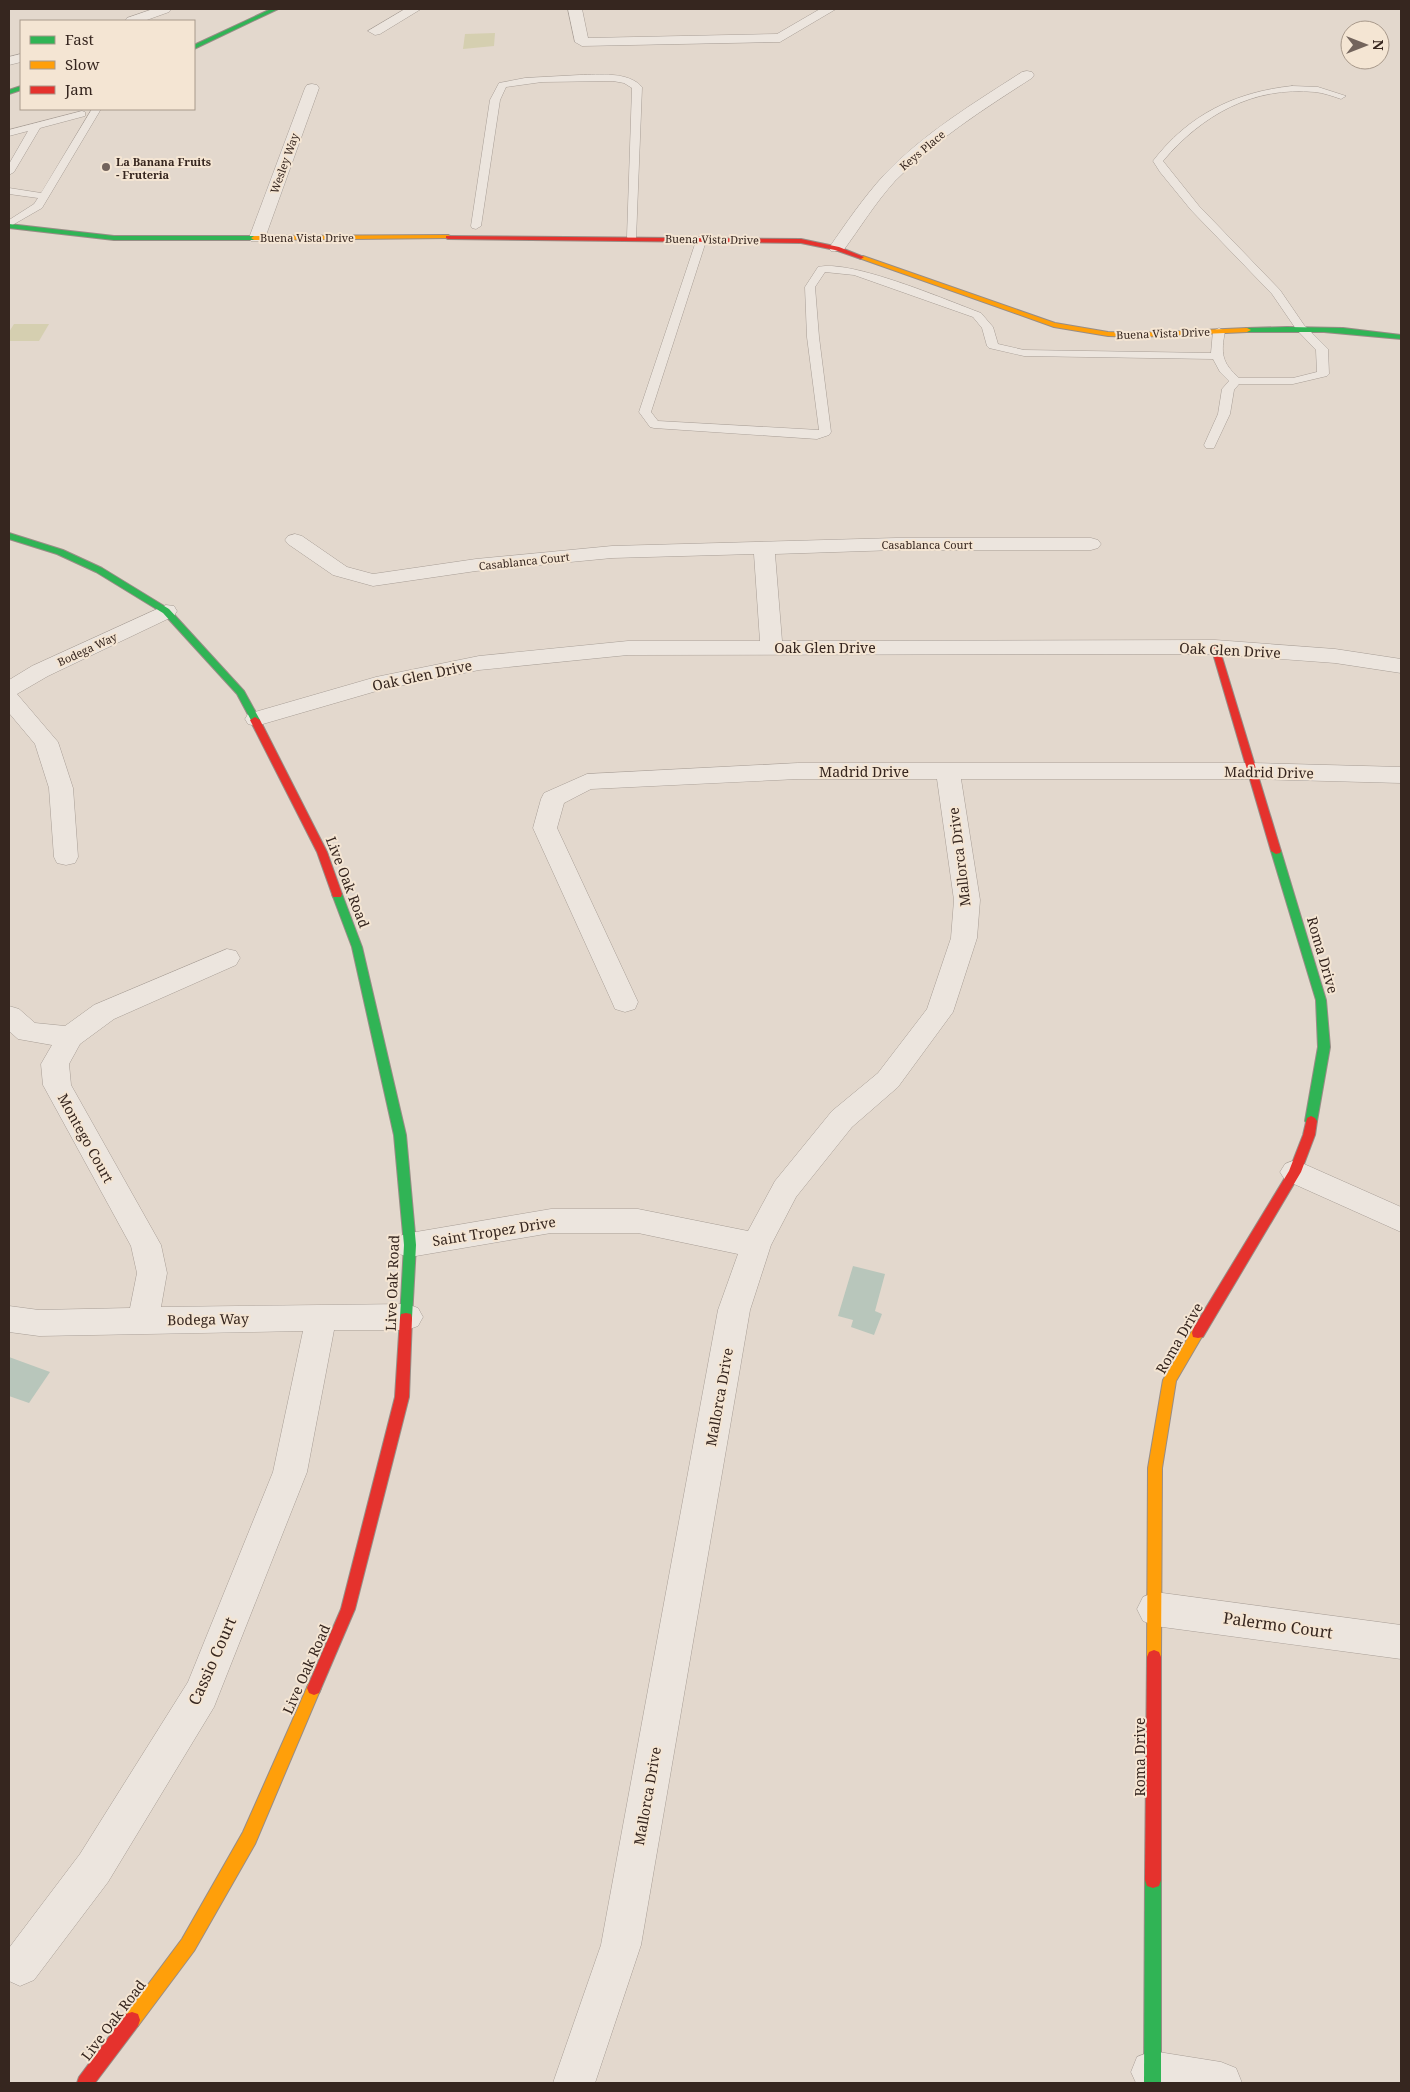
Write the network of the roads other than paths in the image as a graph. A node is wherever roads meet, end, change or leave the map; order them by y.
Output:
1 (164, 9) edge
2 (275, 9) edge
3 (414, 9) edge
4 (575, 9) edge
5 (829, 9) edge
6 (135, 20) edge
7 (375, 31) dead end
8 (195, 47) edge
9 (1027, 75) dead end
10 (312, 88) dead end
11 (1341, 96) dead end
12 (74, 110) edge
13 (94, 110) edge
14 (96, 110) edge
15 (82, 114) junction
16 (36, 126) junction
17 (9, 133) edge
18 (9, 172) edge
19 (9, 191) edge
20 (44, 196) junction
21 (9, 225) edge
22 (476, 226) dead end
23 (632, 237) junction
24 (257, 238) junction
25 (702, 238) junction
26 (837, 248) junction
27 (1300, 327) junction
28 (1218, 331) junction
29 (1401, 337) edge
30 (1216, 356) junction
31 (1236, 381) junction
32 (1210, 445) dead end
33 (9, 536) edge
34 (295, 540) dead end
35 (1091, 544) dead end
36 (764, 548) junction
37 (166, 611) junction
38 (771, 647) junction
39 (1215, 647) junction
40 (1401, 666) edge
41 (9, 689) edge
42 (9, 699) edge
43 (256, 719) junction
44 (948, 771) junction
45 (1253, 771) junction
46 (1401, 775) edge
47 (66, 856) dead end
48 (227, 958) dead end
49 (625, 1002) dead end
50 (9, 1016) edge
51 (70, 1036) junction
52 (1295, 1172) junction
53 (1401, 1220) edge
54 (410, 1245) junction
55 (756, 1245) junction
56 (321, 1316) junction
57 (407, 1316) junction
58 (9, 1319) edge
59 (143, 1320) junction
60 (1154, 1609) junction
61 (1401, 1642) edge
62 (20, 1966) dead end
63 (1152, 2078) edge
64 (85, 2083) edge
65 (574, 2083) edge
66 (1221, 2083) edge

1 - 6 street
2 - 8 street
3 - 7 street
4 - 5 street
9 - 26 street, Keys Place
10 - 24 street, Wesley Way
11 - 27 lane
12 - 15 lane
13 - 15 lane
14 - 20 lane
15 - 16 lane
16 - 17 lane
16 - 18 lane
19 - 20 lane
20 - 21 lane
21 - 24 street, Buena Vista Drive
22 - 23 lane
23 - 24 street, Buena Vista Drive
23 - 25 street, Buena Vista Drive
25 - 26 street, Buena Vista Drive
25 - 30 lane
26 - 28 street, Buena Vista Drive
27 - 28 street, Buena Vista Drive
27 - 29 street, Buena Vista Drive
27 - 31 lane
28 - 30 lane
30 - 31 lane
31 - 32 lane
33 - 37 street, Live Oak Road
34 - 36 street, Casablanca Court
35 - 36 street, Casablanca Court
36 - 38 street
37 - 41 street, Bodega Way
37 - 43 street, Live Oak Road
38 - 39 street, Oak Glen Drive
38 - 43 street, Oak Glen Drive
39 - 40 street, Oak Glen Drive
39 - 45 street, Roma Drive
42 - 47 street
43 - 54 street, Live Oak Road
44 - 45 street, Madrid Drive
44 - 49 street, Madrid Drive
44 - 55 street, Mallorca Drive
45 - 46 street, Madrid Drive
45 - 52 street, Roma Drive
48 - 51 street, Montego Court
50 - 51 street
51 - 59 street, Montego Court
52 - 53 street
52 - 60 street, Roma Drive
54 - 55 street, Saint Tropez Drive
54 - 57 street, Live Oak Road
55 - 65 street, Mallorca Drive
56 - 57 street, Bodega Way
56 - 59 street, Bodega Way
56 - 62 street, Cassio Court
57 - 64 street, Live Oak Road
58 - 59 street, Bodega Way
60 - 61 street, Palermo Court
60 - 63 street, Roma Drive
63 - 66 street

